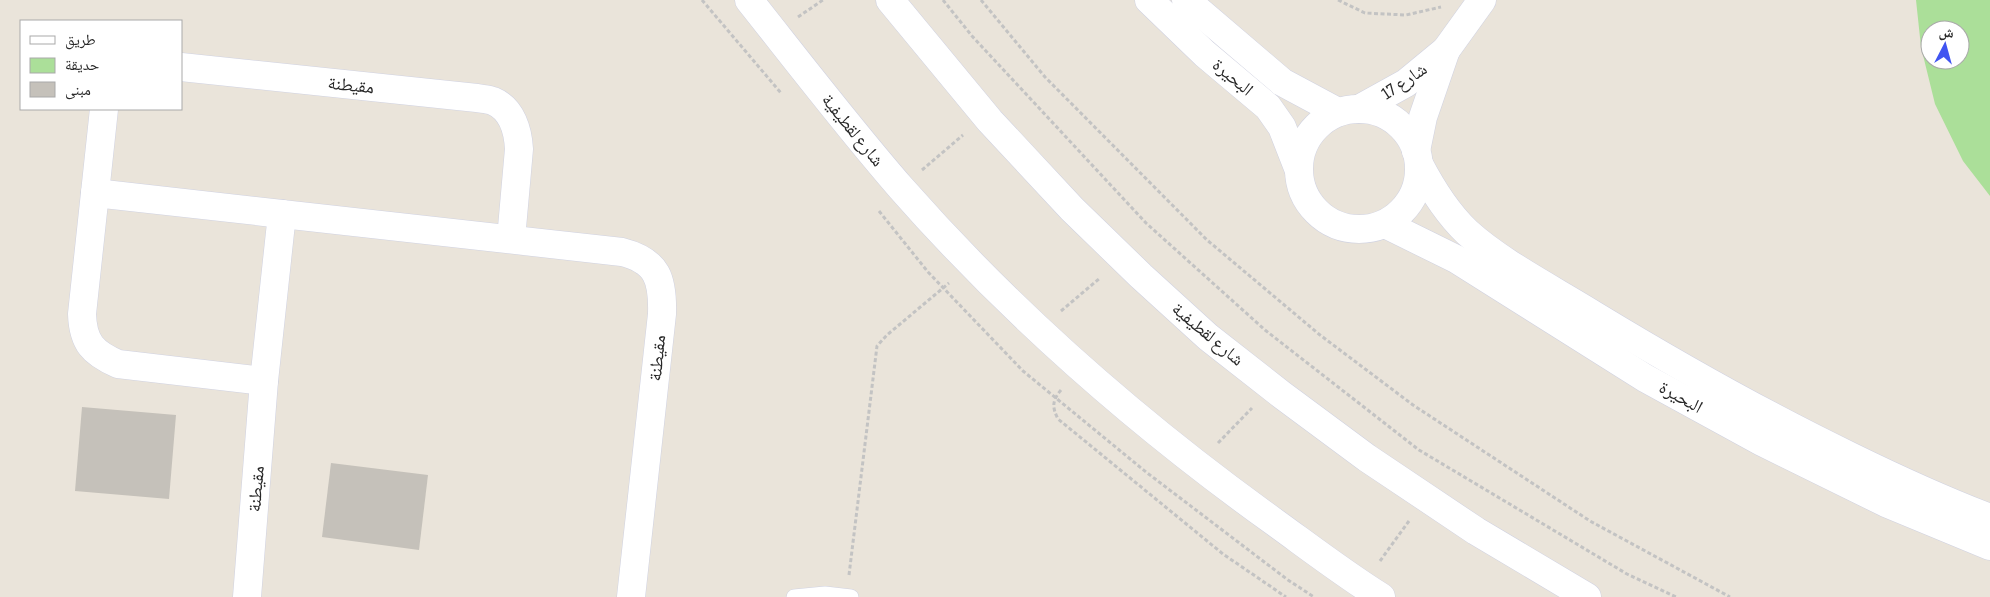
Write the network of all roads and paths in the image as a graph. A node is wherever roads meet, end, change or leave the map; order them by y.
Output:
1 (748, 0) edge
2 (890, 0) edge
3 (943, 0) edge
4 (981, 0) edge
5 (1149, 0) edge
6 (1186, 0) edge
7 (1338, 0) edge
8 (1482, 0) edge
9 (1446, 4) dead end
10 (1446, 50) junction
11 (182, 67) edge
12 (104, 110) edge
13 (1348, 111) junction
14 (985, 116) junction
15 (1418, 158) junction
16 (1298, 168) junction
17 (901, 188) junction
18 (95, 193) junction
19 (282, 214) junction
20 (1385, 224) junction
21 (511, 239) junction
22 (1122, 258) junction
23 (974, 265) junction
24 (1040, 330) junction
25 (1081, 367) junction
26 (1691, 372) junction
27 (264, 381) junction
28 (1272, 388) junction
29 (1680, 397) junction
30 (1197, 465) junction
31 (1426, 498) junction
32 (1990, 518) edge
33 (1990, 546) edge
34 (1372, 591) edge
35 (247, 597) edge
36 (631, 597) edge
37 (794, 597) edge
38 (847, 597) edge
39 (851, 597) edge
40 (1286, 597) edge
41 (1587, 597) edge
42 (1676, 597) edge
43 (1730, 597) edge

1 - 17 street, شارع لقطيفية
2 - 14 street, شارع لقطيفية
3 - 42 path
4 - 43 path
5 - 16 street, البحيرة
6 - 13 street, البحيرة
7 - 9 path
8 - 10 street, شارع 17
10 - 13 street, شارع 17
10 - 15 street, شارع 17
11 - 21 street, مقيطنة
12 - 18 street
13 - 15 street
13 - 16 street
14 - 17 path
14 - 22 street, شارع لقطيفية
15 - 20 street
15 - 26 street, البحيرة
16 - 20 street
17 - 23 street, شارع لقطيفية
18 - 19 street, مقيطنة
18 - 27 street
19 - 21 street, مقيطنة
19 - 27 street, مقيطنة
20 - 29 street, البحيرة
21 - 36 street, مقيطنة
22 - 24 path
22 - 28 street, شارع لقطيفية
23 - 24 street, شارع لقطيفية
23 - 38 path
24 - 25 street, شارع لقطيفية
25 - 30 street, شارع لقطيفية
25 - 40 path
26 - 29 street
26 - 32 street, البحيرة
27 - 35 street, مقيطنة
28 - 30 path
28 - 31 street, شارع لقطيفية
29 - 33 street, البحيرة
30 - 34 street, شارع لقطيفية
31 - 34 path
31 - 41 street, شارع لقطيفية
37 - 38 lane
38 - 39 lane

